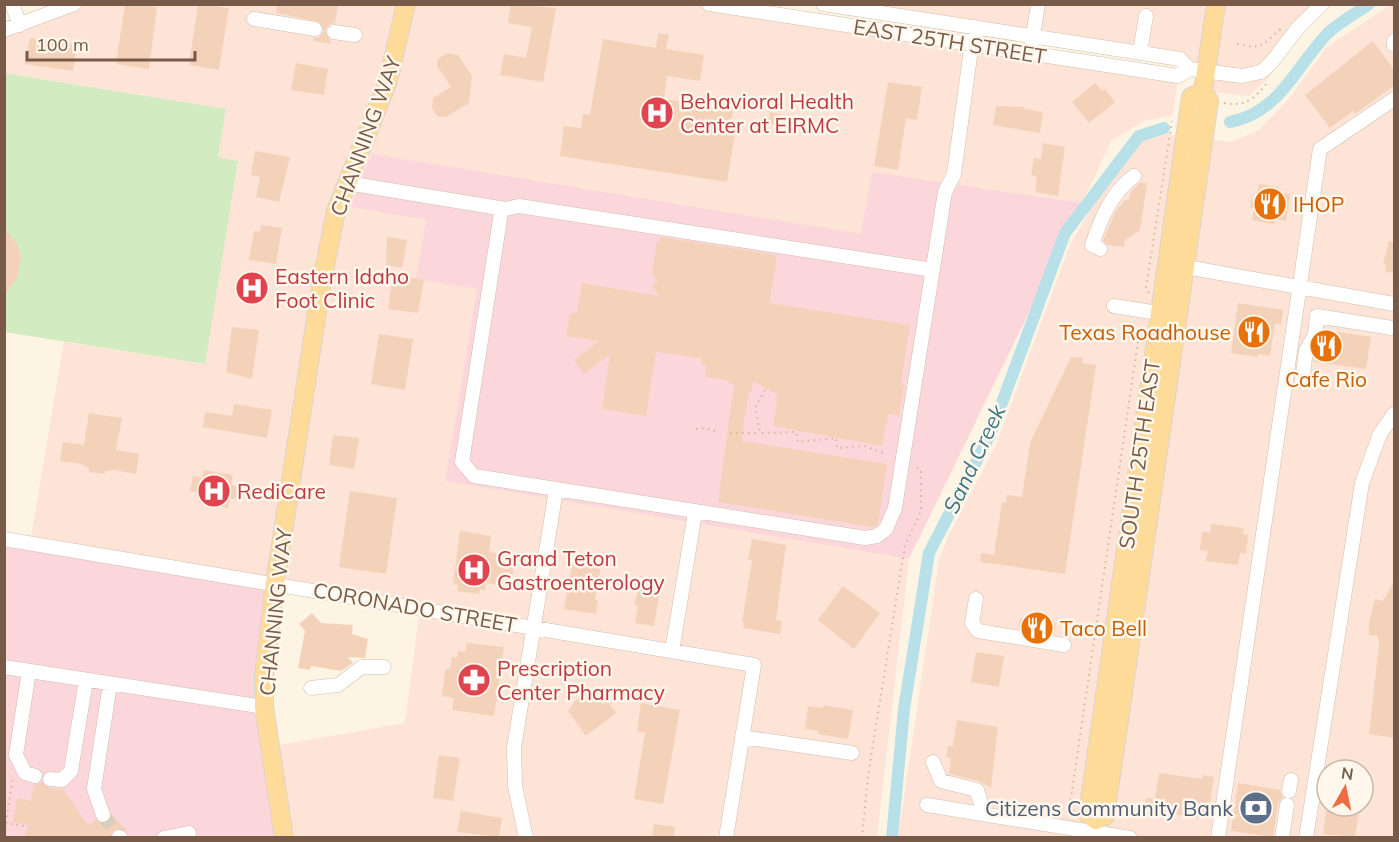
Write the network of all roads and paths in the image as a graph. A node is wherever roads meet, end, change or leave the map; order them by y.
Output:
1 (11, 4) edge
2 (74, 4) edge
3 (406, 4) edge
4 (709, 4) edge
5 (823, 4) edge
6 (1038, 4) edge
7 (1216, 4) edge
8 (1323, 4) edge
9 (4, 6) edge
10 (745, 7) edge
11 (906, 11) edge
12 (1146, 16) dead end
13 (254, 19) dead end
14 (1286, 24) dead end
15 (20, 25) junction
16 (974, 27) junction
17 (315, 29) dead end
18 (4, 30) edge
19 (334, 32) dead end
20 (356, 35) dead end
21 (1033, 36) junction
22 (1237, 44) dead end
23 (972, 45) junction
24 (1140, 52) junction
25 (1030, 54) junction
26 (1197, 70) junction
27 (1203, 91) junction
28 (1254, 99) dead end
29 (1395, 99) edge
30 (1224, 103) dead end
31 (1173, 114) dead end
32 (1134, 176) dead end
33 (347, 183) junction
34 (505, 209) junction
35 (1100, 249) dead end
36 (1186, 267) junction
37 (933, 270) junction
38 (1299, 287) junction
39 (1150, 295) dead end
40 (1395, 304) edge
41 (1114, 306) dead end
42 (1158, 313) junction
43 (1392, 327) dead end
44 (1146, 328) dead end
45 (1172, 358) junction
46 (1302, 381) dead end
47 (765, 390) dead end
48 (1395, 414) edge
49 (696, 429) dead end
50 (718, 432) dead end
51 (729, 433) dead end
52 (760, 433) junction
53 (886, 454) dead end
54 (910, 464) dead end
55 (556, 490) junction
56 (695, 513) junction
57 (4, 539) edge
58 (1134, 555) junction
59 (275, 583) junction
60 (976, 599) dead end
61 (532, 627) junction
62 (1064, 645) dead end
63 (672, 651) junction
64 (384, 667) dead end
65 (4, 668) edge
66 (29, 671) junction
67 (86, 680) junction
68 (110, 684) junction
69 (312, 688) dead end
70 (264, 706) junction
71 (742, 737) junction
72 (852, 753) dead end
73 (933, 762) dead end
74 (15, 771) dead end
75 (35, 776) dead end
76 (51, 779) dead end
77 (1289, 792) dead end
78 (927, 805) dead end
79 (1074, 812) dead end
80 (981, 814) junction
81 (103, 815) tunnel mouth
82 (6, 823) edge
83 (24, 826) dead end
84 (4, 830) edge
85 (1094, 830) edge
86 (189, 832) dead end
87 (164, 837) edge
88 (284, 837) edge
89 (526, 837) edge
90 (726, 837) edge
91 (862, 837) edge
92 (1130, 837) edge
93 (1218, 837) edge
94 (1282, 837) edge
95 (1306, 837) edge

1 - 9 street
1 - 15 street
2 - 15 street
3 - 33 main road, CHANNING WAY
4 - 10 street, EAST 25TH STREET
5 - 11 street, EAST 25TH STREET
6 - 21 street
7 - 26 main road, SOUTH 25TH EAST
8 - 26 street
10 - 23 street, EAST 25TH STREET
11 - 16 street, EAST 25TH STREET
12 - 24 street
13 - 17 street
14 - 22 path
15 - 18 street
16 - 21 street, EAST 25TH STREET
16 - 23 street
19 - 20 street
21 - 24 street, EAST 25TH STREET
21 - 25 street
23 - 25 street, EAST 25TH STREET
23 - 37 street
24 - 26 street, EAST 25TH STREET
25 - 26 street, EAST 25TH STREET
26 - 27 main road, SOUTH 25TH EAST
27 - 36 main road, SOUTH 25TH EAST
27 - 42 main road, SOUTH 25TH EAST
28 - 30 path
29 - 38 street
31 - 39 path
32 - 35 street
33 - 34 street
33 - 59 main road, CHANNING WAY
34 - 37 street
34 - 55 street
36 - 38 street
36 - 45 main road, SOUTH 25TH EAST
37 - 56 street
38 - 40 street
38 - 93 street
41 - 42 street
42 - 45 main road
42 - 58 main road, SOUTH 25TH EAST
43 - 46 street
44 - 79 path
45 - 58 main road, SOUTH 25TH EAST
47 - 52 path
48 - 95 street
49 - 50 path
51 - 52 path
52 - 53 path
54 - 91 path
55 - 56 street
55 - 61 street
56 - 63 street
57 - 59 street, CORONADO STREET
58 - 85 main road, SOUTH 25TH EAST
59 - 61 street, CORONADO STREET
59 - 70 main road, CHANNING WAY
60 - 62 street
61 - 63 street, CORONADO STREET
61 - 89 street
63 - 71 street, CORONADO STREET
64 - 69 street
65 - 66 street
66 - 67 street
66 - 75 street
67 - 68 street
67 - 76 street
68 - 70 street
68 - 81 street
70 - 88 main road, CHANNING WAY
71 - 72 street
71 - 90 street
73 - 80 street
74 - 82 path
77 - 94 street
78 - 80 street
80 - 85 street
82 - 83 path
82 - 84 path
85 - 92 street
86 - 87 street

